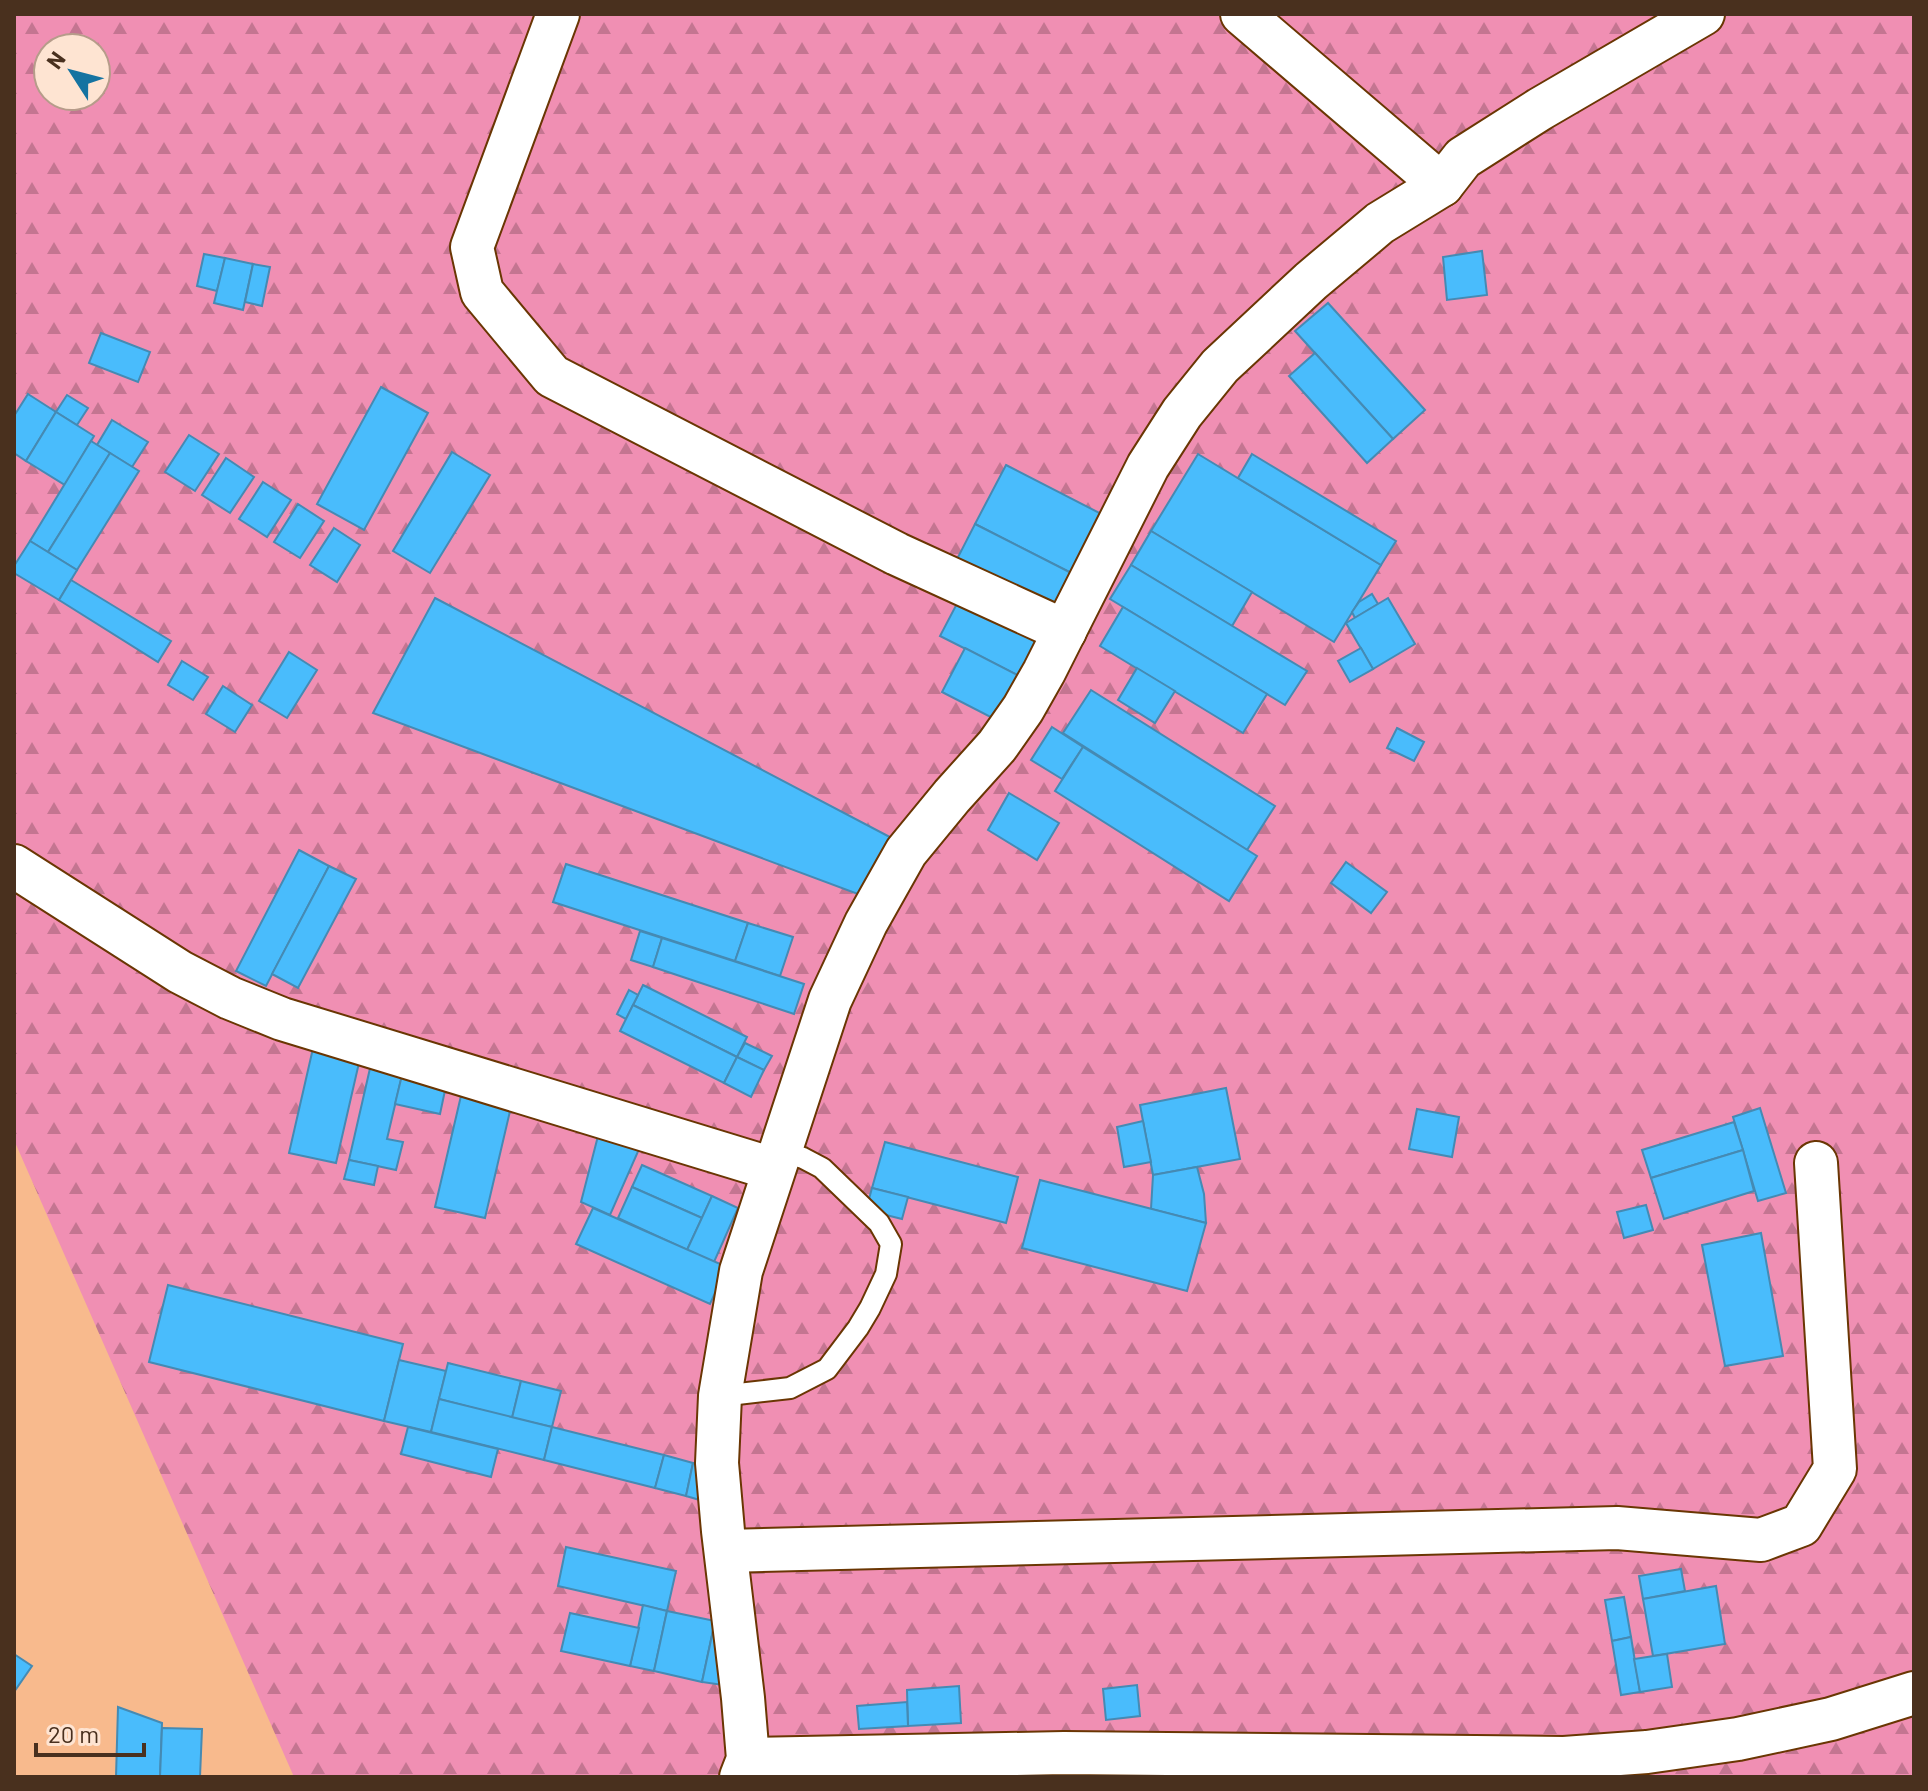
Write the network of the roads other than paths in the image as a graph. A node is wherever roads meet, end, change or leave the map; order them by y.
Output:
1 (558, 14) edge
2 (1242, 14) edge
3 (1703, 14) edge
4 (1442, 185) junction
5 (1065, 631) junction
6 (14, 866) edge
7 (776, 1160) junction
8 (1816, 1163) dead end
9 (720, 1396) junction
10 (726, 1551) junction
11 (1914, 1693) edge
12 (744, 1768) edge

1 - 5 street
2 - 4 street
3 - 4 street
4 - 5 street
5 - 7 street
6 - 7 street
7 - 9 street
7 - 9 lane
8 - 10 street
9 - 10 street
10 - 12 street
11 - 12 street

